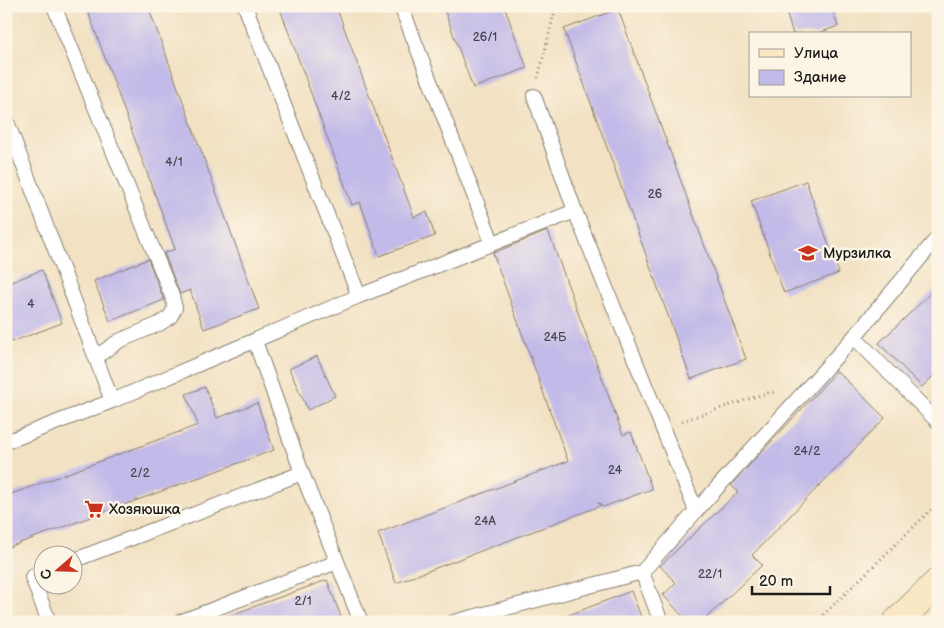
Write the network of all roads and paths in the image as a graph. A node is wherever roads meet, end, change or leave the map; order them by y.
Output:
1 (54, 6) edge
2 (245, 6) edge
3 (401, 6) edge
4 (556, 6) edge
5 (534, 96) joint
6 (6, 119) edge
7 (574, 211) junction
8 (938, 237) edge
9 (492, 242) junction
10 (359, 296) junction
11 (854, 337) junction
12 (255, 341) junction
13 (96, 357) junction
14 (807, 389) junction
15 (112, 401) junction
16 (938, 422) edge
17 (662, 427) junction
18 (6, 442) edge
19 (302, 473) junction
20 (938, 503) edge
21 (696, 511) junction
22 (82, 557) edge
23 (337, 562) junction
24 (642, 572) junction
25 (938, 582) edge
26 (39, 596) edge
27 (49, 622) edge
28 (180, 622) edge
29 (361, 622) edge
30 (454, 622) edge
31 (661, 622) edge
32 (816, 622) edge
33 (897, 622) edge

1 - 13 lane
2 - 10 lane
3 - 9 lane
4 - 5 path
5 - 7 lane
6 - 13 lane
7 - 9 lane
7 - 17 lane
8 - 11 lane
9 - 10 lane
10 - 12 lane
11 - 14 lane
11 - 16 lane
12 - 15 lane
12 - 19 lane
13 - 15 lane
14 - 17 path
14 - 21 lane
15 - 18 lane
17 - 21 lane
19 - 22 lane
19 - 23 lane
20 - 32 path
21 - 24 lane
23 - 28 lane
23 - 29 lane
24 - 30 lane
24 - 31 lane
25 - 33 main road
26 - 27 lane

